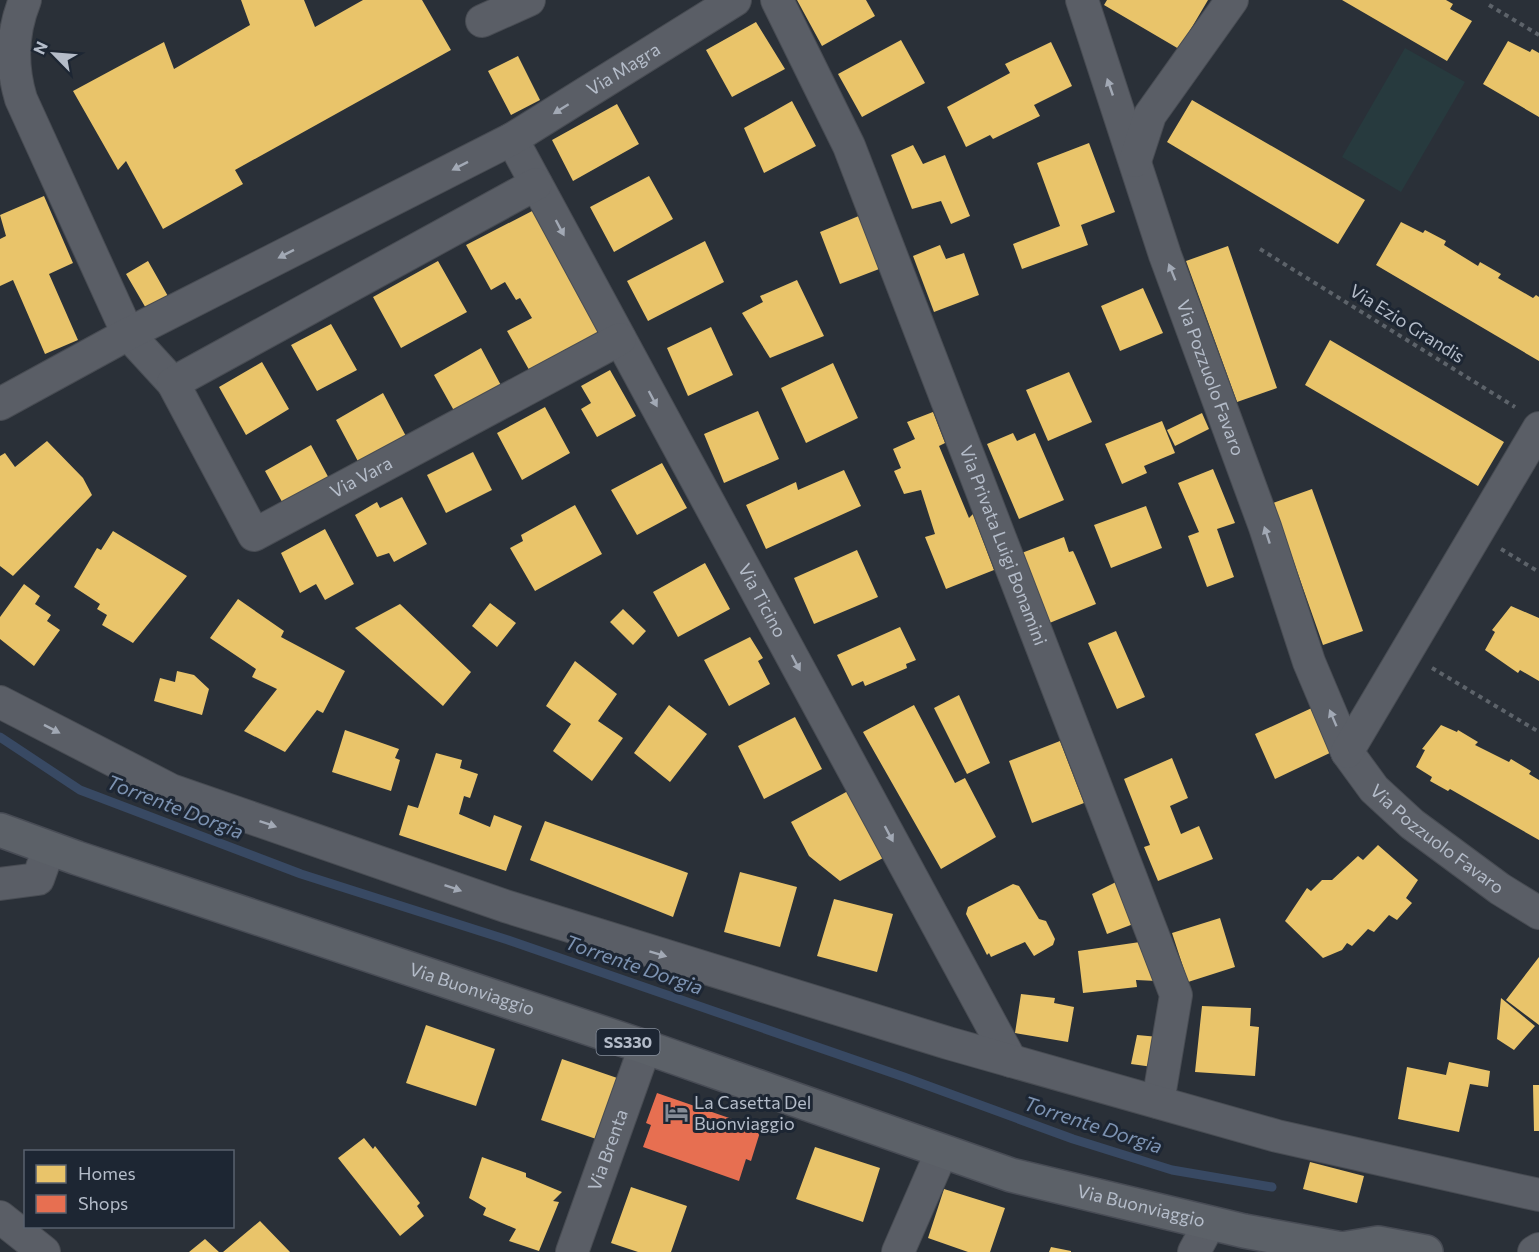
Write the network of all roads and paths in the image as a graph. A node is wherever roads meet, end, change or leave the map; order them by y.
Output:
1 (25, 0) edge
2 (529, 0) edge
3 (777, 0) edge
4 (1082, 0) edge
5 (1232, 0) edge
6 (1489, 4) dead end
7 (726, 5) edge
8 (482, 21) dead end
9 (1539, 34) edge
10 (512, 139) junction
11 (1135, 161) junction
12 (536, 183) junction
13 (1260, 249) dead end
14 (128, 334) junction
15 (620, 339) junction
16 (173, 383) junction
17 (0, 404) edge
18 (1529, 419) edge
19 (1477, 534) junction
20 (1539, 572) edge
21 (1406, 652) junction
22 (0, 702) edge
23 (1539, 732) edge
24 (1347, 752) junction
25 (0, 830) edge
26 (49, 848) junction
27 (0, 884) edge
28 (1539, 913) edge
29 (645, 1047) junction
30 (1011, 1061) junction
31 (1158, 1102) junction
32 (942, 1151) junction
33 (1539, 1195) edge
34 (0, 1217) edge
35 (1209, 1224) junction
36 (1539, 1249) edge
37 (1343, 1251) edge
38 (44, 1252) edge
39 (572, 1252) edge
40 (898, 1252) edge
41 (1194, 1252) edge
42 (1426, 1252) edge
43 (1534, 1252) edge

1 - 14 street, Via Vara
2 - 8 street
3 - 31 street, Via Privata Luigi Bonamini
11 -> 4 street, Via Pozzuolo Favaro
5 - 11 street
6 - 9 path
7 -> 10 street, Via Magra
10 - 12 street, Via Ticino
10 -> 14 street
24 -> 11 street, Via Pozzuolo Favaro
12 -> 15 street, Via Ticino
12 - 16 street
13 - 18 path, Via Ezio Grandis
14 - 16 street, Via Vara
14 - 17 street
15 - 16 street, Via Vara
15 -> 30 street, Via Ticino
18 - 19 street
19 - 20 path
19 - 21 street
21 - 23 path
21 - 24 street
22 -> 30 street
24 - 28 street, Via Pozzuolo Favaro
25 - 26 main road, Via Buonviaggio / SS330
26 - 27 street
26 - 29 main road, Via Buonviaggio / SS330
29 - 32 main road, Via Buonviaggio / SS330
29 - 39 street, Via Brenta
30 - 31 street
31 - 33 street
32 - 35 main road, Via Buonviaggio / SS330
32 - 40 street
34 - 38 street
35 - 37 main road, Via Buonviaggio / SS330
35 - 41 street
36 - 43 street
37 - 42 main road, Via Buonviaggio / SS330

